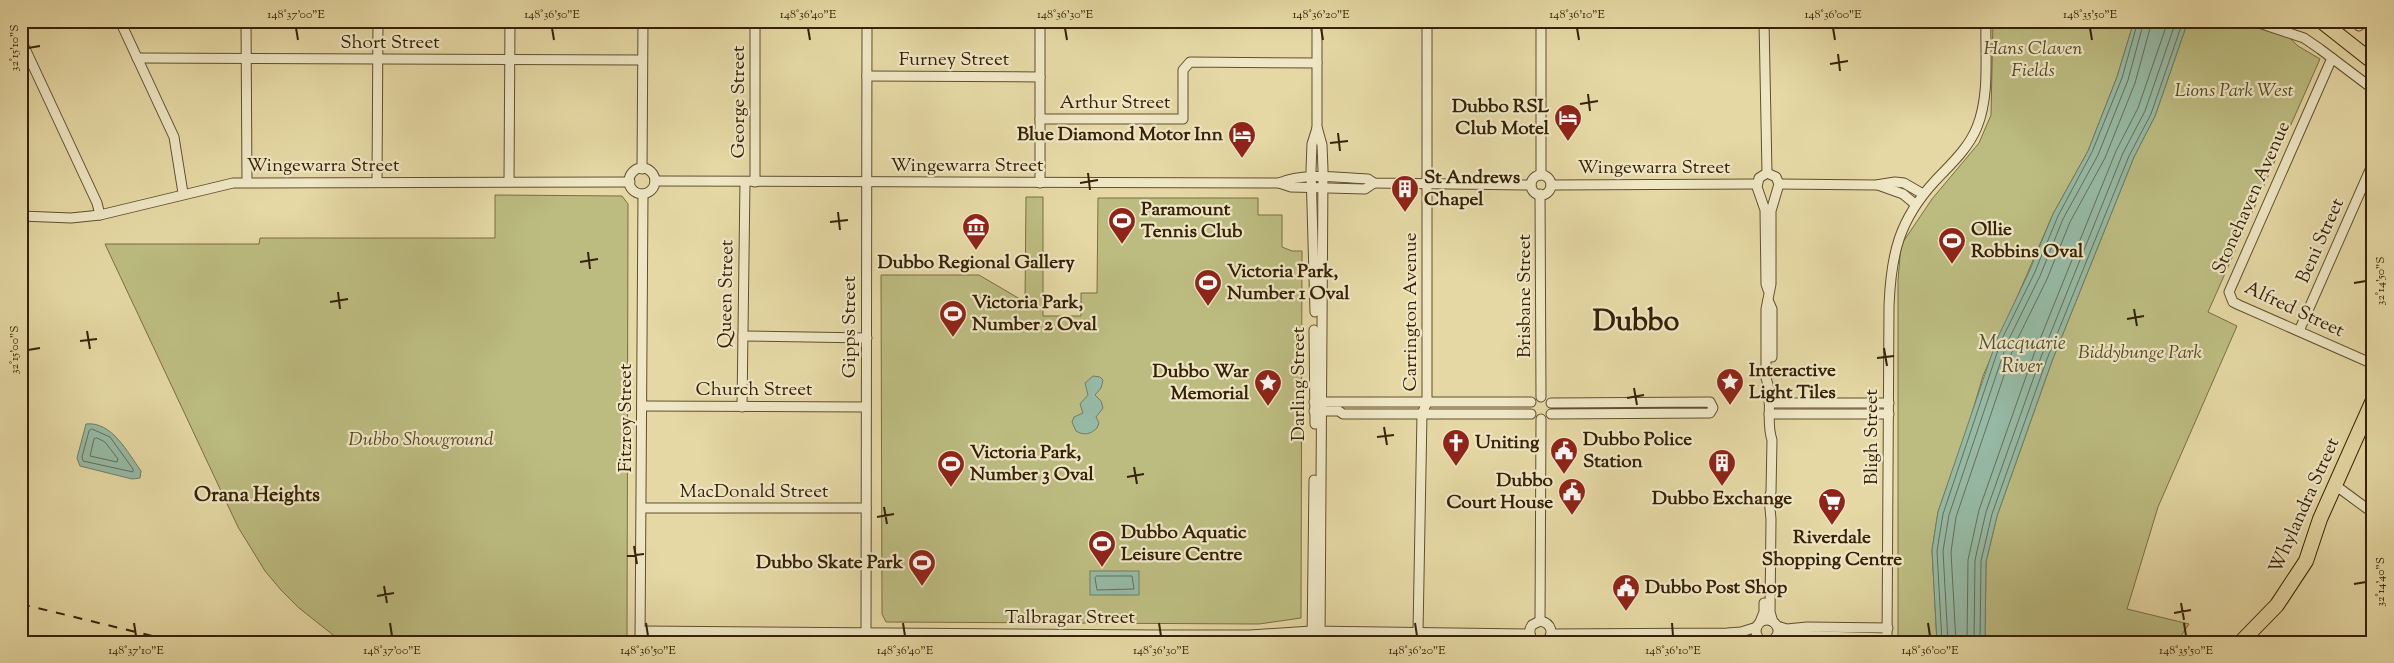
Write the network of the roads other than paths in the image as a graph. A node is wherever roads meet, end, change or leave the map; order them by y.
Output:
1 (120, 21) edge
2 (246, 21) edge
3 (378, 21) edge
4 (510, 21) edge
5 (643, 21) edge
6 (755, 21) edge
7 (867, 21) edge
8 (1040, 21) edge
9 (1317, 21) edge
10 (1427, 21) edge
11 (1541, 21) edge
12 (1764, 21) edge
13 (1986, 21) edge
14 (2253, 21) edge
15 (2321, 21) edge
16 (21, 40) edge
17 (2358, 53) junction
18 (137, 58) junction
19 (2332, 58) junction
20 (246, 59) junction
21 (510, 59) junction
22 (378, 60) junction
23 (642, 60) junction
24 (2373, 62) edge
25 (1317, 63) junction
26 (2373, 70) edge
27 (867, 76) junction
28 (1040, 76) junction
29 (2373, 89) edge
30 (1040, 119) junction
31 (1317, 127) junction
32 (2373, 163) edge
33 (642, 169) junction
34 (1766, 173) junction
35 (1541, 175) junction
36 (1311, 177) junction
37 (1323, 177) junction
38 (21, 181) edge
39 (509, 181) junction
40 (655, 181) junction
41 (247, 182) junction
42 (377, 182) junction
43 (630, 182) junction
44 (745, 182) junction
45 (755, 182) junction
46 (866, 182) junction
47 (1040, 183) junction
48 (1279, 183) junction
49 (1374, 183) junction
50 (1427, 184) junction
51 (1531, 185) junction
52 (1550, 185) junction
53 (1876, 185) junction
54 (1312, 188) junction
55 (1322, 188) junction
56 (1759, 188) junction
57 (1777, 188) junction
58 (183, 193) junction
59 (643, 194) junction
60 (1540, 194) junction
61 (1924, 194) junction
62 (1915, 204) junction
63 (100, 215) junction
64 (22, 216) edge
65 (1768, 290) junction
66 (2230, 297) joint
67 (2299, 331) junction
68 (743, 336) junction
69 (867, 338) junction
70 (2373, 364) edge
71 (1541, 397) junction
72 (2373, 400) edge
73 (1427, 402) junction
74 (1531, 402) junction
75 (1551, 403) junction
76 (1769, 403) junction
77 (1889, 403) junction
78 (642, 406) junction
79 (742, 407) junction
80 (866, 407) junction
81 (1317, 407) junction
82 (1422, 414) junction
83 (1531, 414) junction
84 (1551, 414) junction
85 (1769, 414) junction
86 (1889, 414) junction
87 (1541, 419) junction
88 (2335, 485) junction
89 (642, 508) junction
90 (866, 508) junction
91 (1769, 513) junction
92 (2373, 513) edge
93 (1540, 621) junction
94 (1775, 624) junction
95 (1888, 628) junction
96 (641, 631) junction
97 (1316, 631) junction
98 (1418, 632) junction
99 (866, 633) junction
100 (1530, 634) junction
101 (1551, 634) junction
102 (1765, 636) edge
103 (1887, 640) edge
104 (640, 642) edge
105 (1312, 642) edge
106 (1320, 642) edge
107 (1535, 642) edge
108 (1546, 642) edge
109 (2241, 642) edge

1 - 18 street
2 - 20 street
3 - 22 street
4 - 21 street
5 - 23 street
6 - 45 street, George Street
7 - 27 street, Gipps Street
8 - 28 street
9 - 25 street, Darling Street
10 - 50 street, Carrington Avenue
11 - 35 street
12 - 34 street
13 - 61 street, Bligh Street
14 - 19 street
15 - 17 highway
16 - 63 street
17 - 24 highway
17 - 26 highway
18 - 20 street, Short Street
18 - 58 street
19 - 29 street
19 - 66 street, Stonehaven Avenue
20 - 22 street, Short Street
20 - 41 street
21 - 22 street, Short Street
21 - 23 street, Short Street
21 - 39 street
22 - 42 street
23 - 33 street
25 - 30 street, Arthur Street
25 - 31 street, Darling Street
27 - 28 street, Furney Street
27 - 46 street, Gipps Street
28 - 30 street
30 - 47 street
31 - 36 street, Darling Street
31 - 37 street, Darling Street
32 - 67 street, Beni Street
33 - 40 street
33 - 43 street
34 - 56 street
34 - 57 street
35 - 51 street
35 - 52 street
36 - 37 street, Wingewarra Street
36 - 48 street, Wingewarra Street
36 - 54 street, Darling Street
37 - 49 street, Wingewarra Street
37 - 55 street, Darling Street
38 - 64 street
39 - 42 street, Wingewarra Street
39 - 43 street, Wingewarra Street
40 - 44 street, Wingewarra Street
40 - 59 street
41 - 42 street, Wingewarra Street
41 - 58 street, Wingewarra Street
43 - 59 street
44 - 45 street, Wingewarra Street
44 - 68 street, Queen Street
45 - 46 street, Wingewarra Street
46 - 47 street, Wingewarra Street
46 - 69 street, Gipps Street
47 - 48 street, Wingewarra Street
48 - 54 street, Wingewarra Street
49 - 50 street, Wingewarra Street
49 - 55 street, Wingewarra Street
50 - 51 street, Wingewarra Street
50 - 73 street, Carrington Avenue
51 - 60 street
52 - 56 street, Wingewarra Street
52 - 60 street
53 - 57 street
53 - 61 street
53 - 62 street
54 - 55 street, Wingewarra Street
54 - 81 street, Darling Street
55 - 81 street, Darling Street
56 - 57 street
56 - 65 street
57 - 65 street
58 - 63 street, Wingewarra Street
59 - 78 street, Fitzroy Street
60 - 71 street, Brisbane Street
61 - 62 street, Bligh Street
62 - 77 street, Bligh Street
63 - 64 street, Wingewarra Street
65 - 76 street
66 - 67 street, Alfred Street
67 - 70 street, Alfred Street
68 - 69 street
68 - 79 street, Queen Street
69 - 80 street, Gipps Street
71 - 74 street
71 - 75 street
72 - 88 highway, Whylandra Street
73 - 74 street
73 - 81 street
73 - 82 street, Carrington Avenue
74 - 83 street
75 - 84 street
75 - 84 street
76 - 77 street
76 - 85 street
77 - 86 street, Bligh Street
78 - 79 street, Church Street
78 - 89 street, Fitzroy Street
79 - 80 street, Church Street
80 - 90 street, Gipps Street
81 - 82 street
81 - 97 street, Darling Street
82 - 83 street
82 - 98 street, Carrington Avenue
83 - 87 street
84 - 87 street
85 - 86 street
85 - 91 street
86 - 95 street, Bligh Street
87 - 93 street
88 - 92 street
88 - 109 highway, Whylandra Street
89 - 90 street, MacDonald Street
89 - 96 street, Fitzroy Street
90 - 99 street, Gipps Street
91 - 94 street
91 - 102 street
93 - 100 street
93 - 101 street
94 - 95 street
94 - 102 street
94 - 102 street
95 - 103 street, Bligh Street
96 - 99 street, Talbragar Street
96 - 104 street, Fitzroy Street
97 - 98 street, Talbragar Street
97 - 99 street, Talbragar Street
97 - 105 street, Darling Street
97 - 106 street, Darling Street
98 - 100 street, Talbragar Street
100 - 107 street
101 - 102 street
101 - 108 street
102 - 103 street

